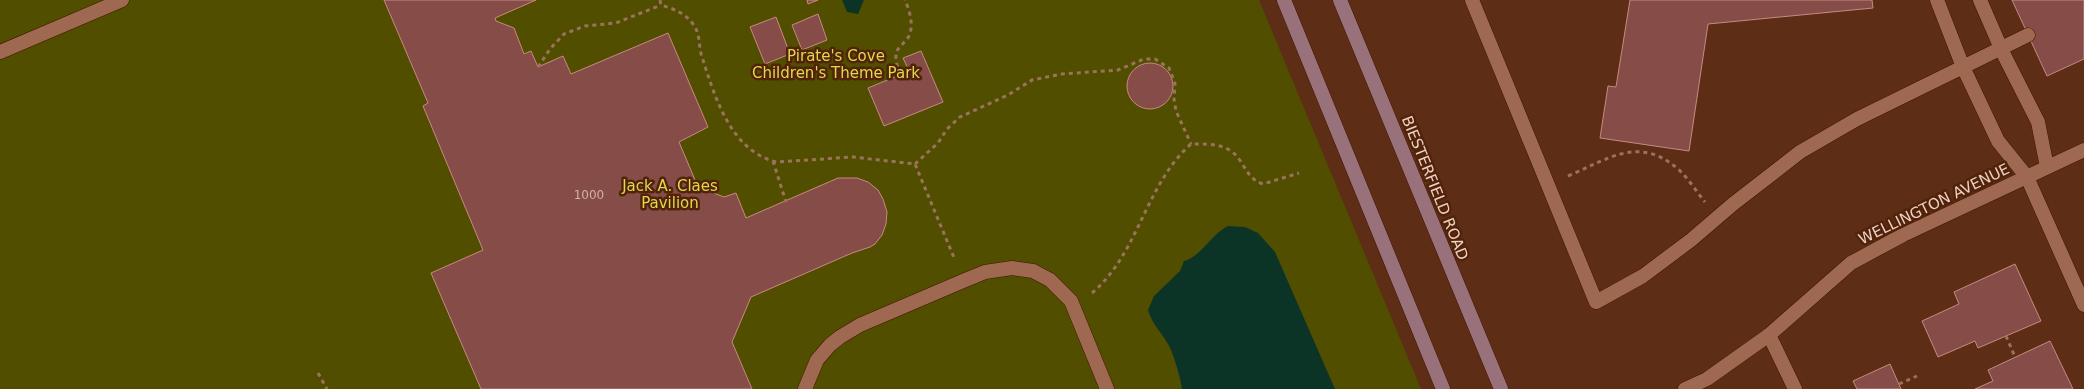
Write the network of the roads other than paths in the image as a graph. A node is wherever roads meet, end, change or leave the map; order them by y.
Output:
1 (122, 0) edge
2 (1284, 0) edge
3 (1340, 0) edge
4 (1472, 0) edge
5 (1937, 0) edge
6 (1980, 0) edge
7 (2028, 35) dead end
8 (2001, 48) junction
9 (0, 52) edge
10 (1963, 67) junction
11 (2084, 150) edge
12 (2047, 167) junction
13 (2027, 177) junction
14 (2084, 305) edge
15 (1769, 335) junction
16 (805, 389) edge
17 (1107, 389) edge
18 (1443, 389) edge
19 (1501, 389) edge
20 (1686, 389) edge
21 (1795, 389) edge

1 - 9 street
2 - 18 main road
3 - 19 main road, BIESTERFIELD ROAD
4 - 10 street
5 - 10 street
6 - 8 street
7 - 8 street
8 - 10 street
8 - 12 street
10 - 13 street
11 - 12 street, WELLINGTON AVENUE
12 - 13 street, WELLINGTON AVENUE
13 - 14 street
13 - 15 street, WELLINGTON AVENUE
15 - 20 street, WELLINGTON AVENUE
15 - 21 street
16 - 17 street

